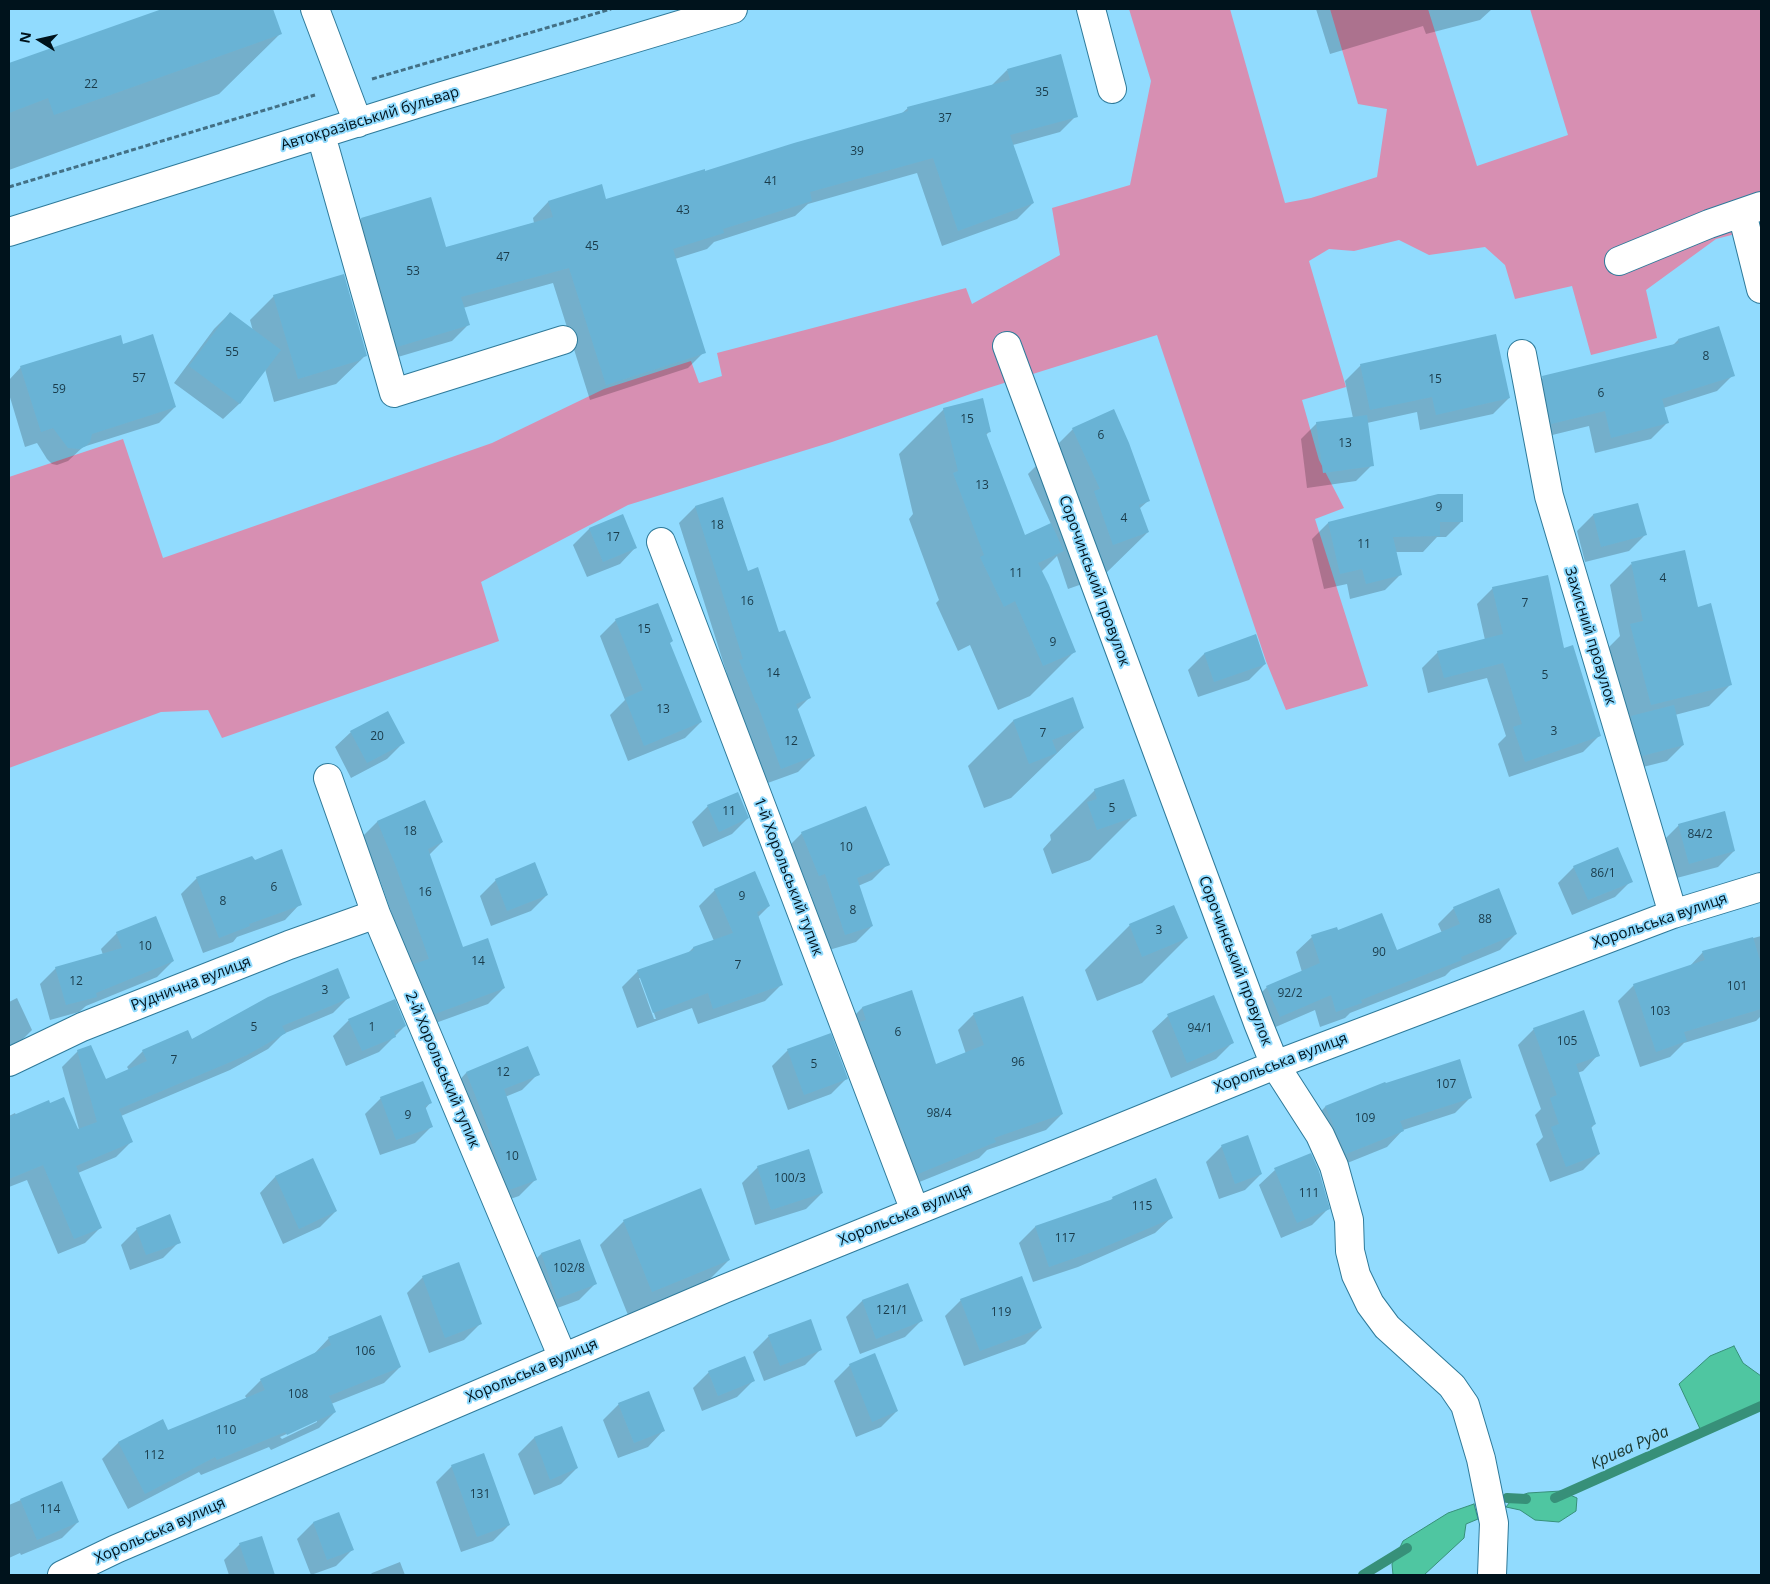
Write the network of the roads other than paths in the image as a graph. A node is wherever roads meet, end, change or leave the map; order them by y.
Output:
1 (314, 9) edge
2 (733, 9) edge
3 (1090, 9) edge
4 (1112, 89) dead end
5 (358, 123) junction
6 (321, 135) junction
7 (1752, 210) edge
8 (9, 232) edge
9 (1619, 261) dead end
10 (1761, 289) edge
11 (563, 340) dead end
12 (1007, 346) dead end
13 (1522, 354) dead end
14 (661, 542) dead end
15 (328, 778) dead end
16 (1761, 888) edge
17 (376, 914) junction
18 (1672, 914) junction
19 (9, 1062) edge
20 (1275, 1065) junction
21 (915, 1211) junction
22 (563, 1358) junction
23 (62, 1575) edge
24 (1492, 1575) edge

1 - 5 street
2 - 5 street, Автокразівський бульвар
3 - 4 street
5 - 6 street, Автокразівський бульвар
6 - 8 street, Автокразівський бульвар
6 - 11 street
7 - 9 street
7 - 10 street
12 - 20 street, Сорочинський провулок
13 - 18 street, Захисний провулок
14 - 21 street, 1-й Хорольський тупик
15 - 17 street, 2-й Хорольський тупик
16 - 18 street, Хорольська вулиця
17 - 19 street, Руднична вулиця
17 - 22 street, 2-й Хорольський тупик
18 - 20 street, Хорольська вулиця
20 - 21 street, Хорольська вулиця
20 - 24 street, Сорочинський провулок
21 - 22 street, Хорольська вулиця
22 - 23 street, Хорольська вулиця

